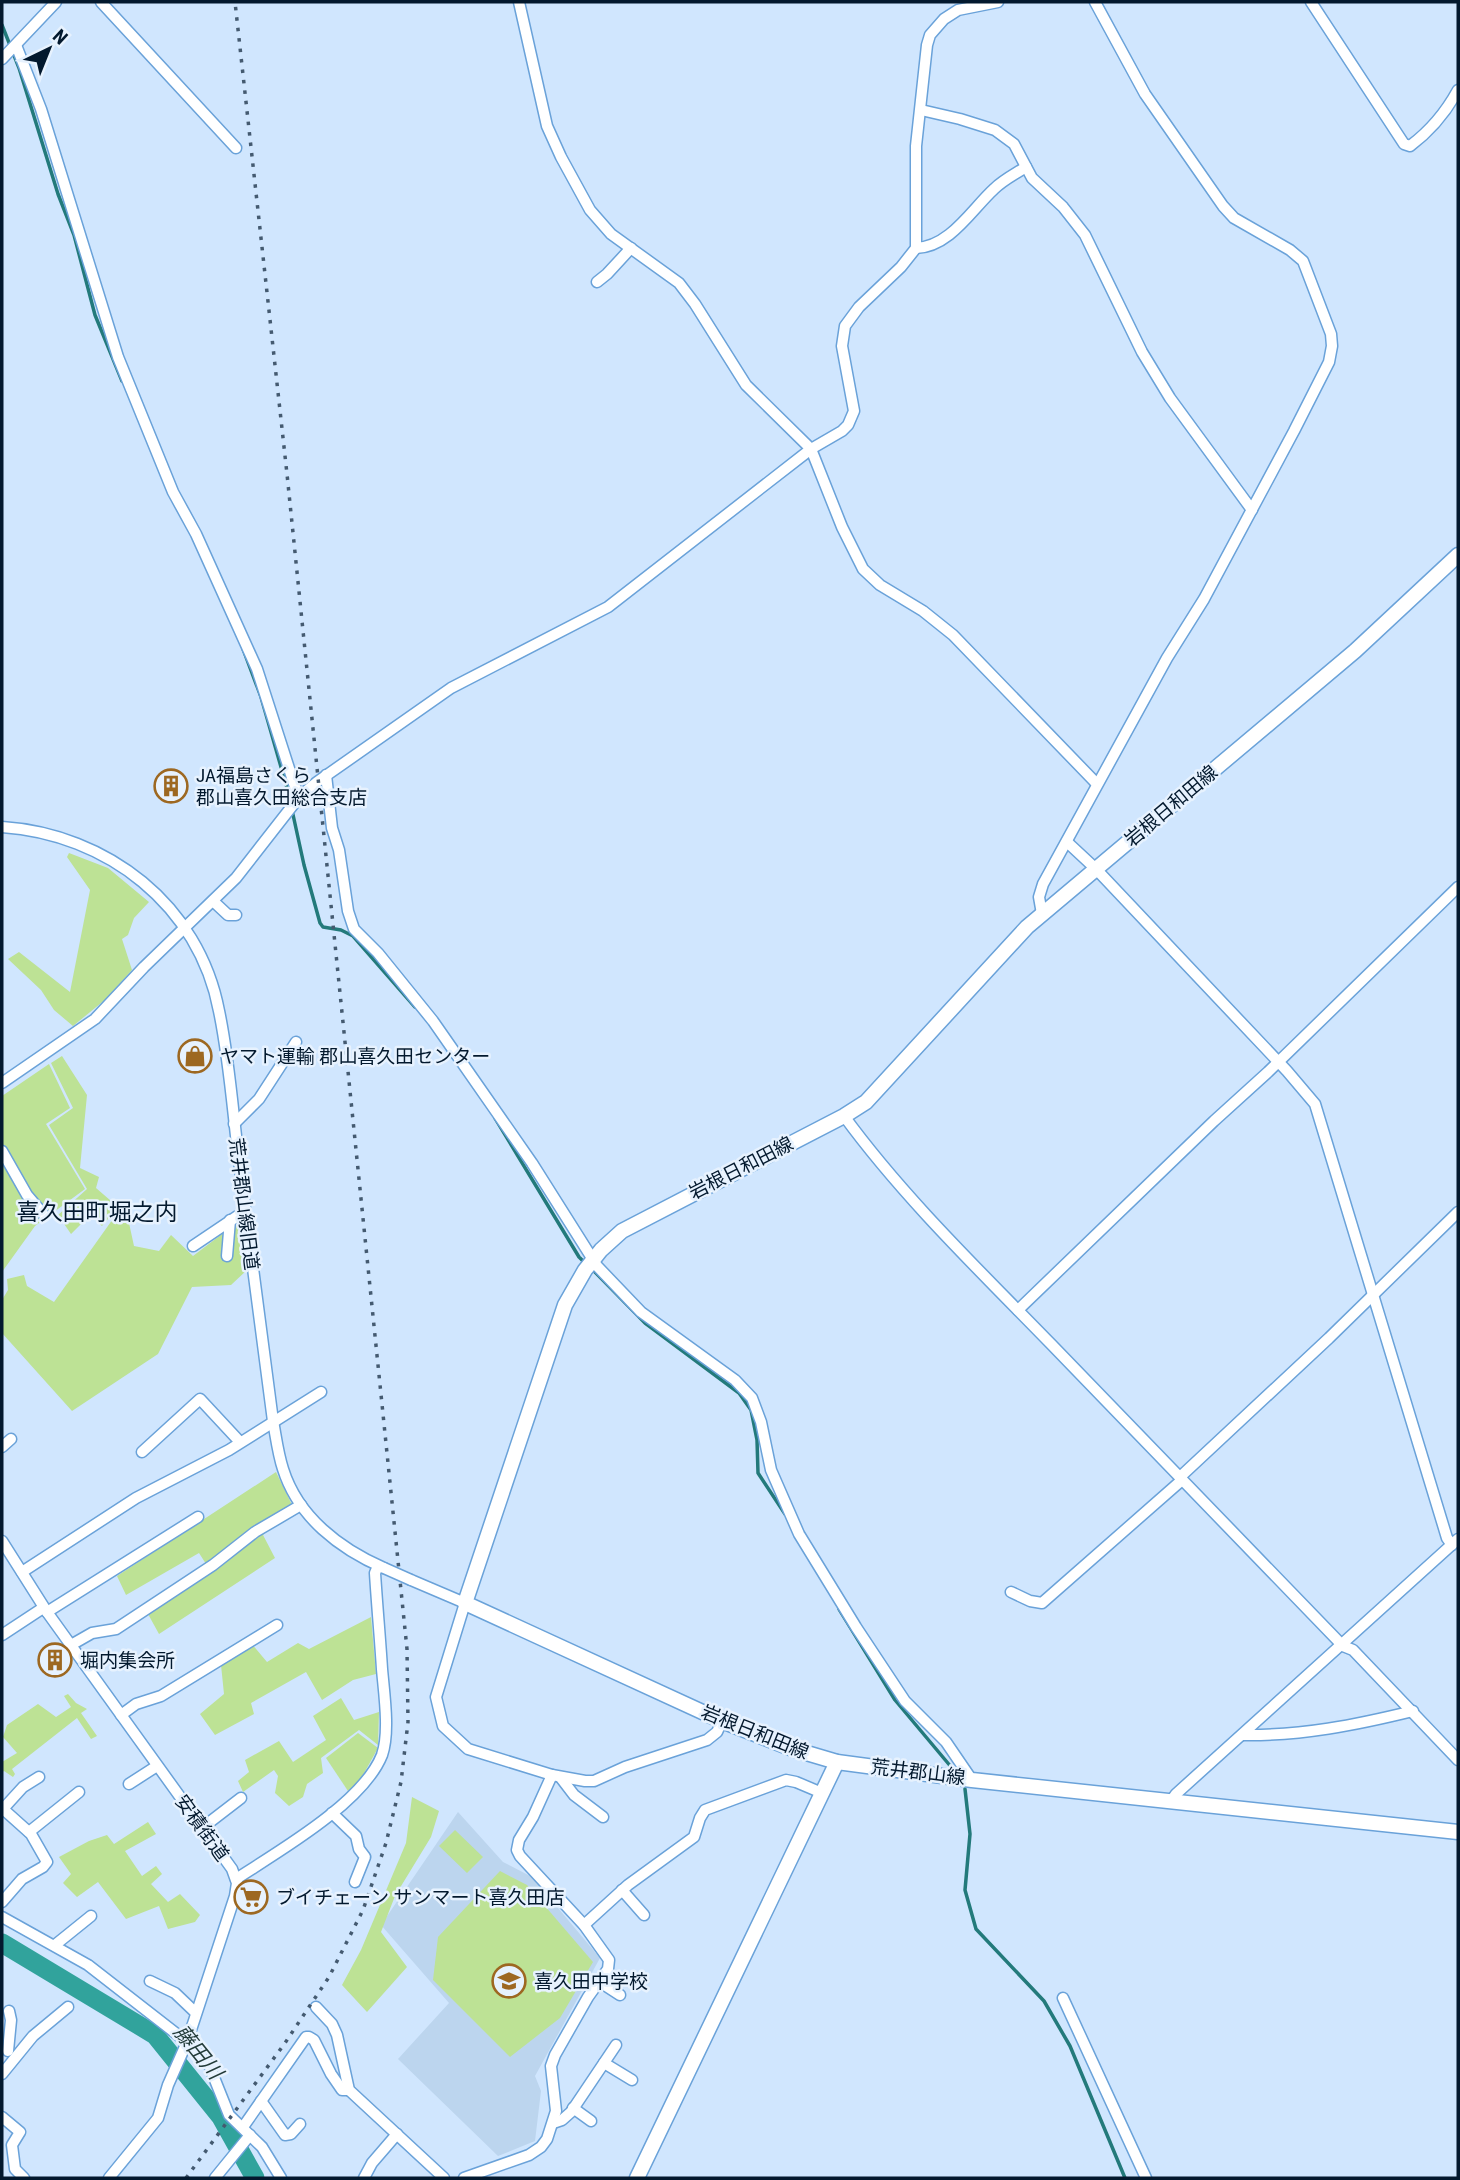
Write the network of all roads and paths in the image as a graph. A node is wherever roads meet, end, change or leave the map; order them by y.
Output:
1 (56, 2) edge
2 (101, 2) edge
3 (519, 2) edge
4 (998, 2) edge
5 (1095, 2) edge
6 (1311, 2) edge
7 (16, 45) junction
8 (2, 59) edge
9 (1458, 90) edge
10 (920, 110) junction
11 (236, 148) dead end
12 (1026, 167) junction
13 (631, 248) junction
14 (916, 248) junction
15 (597, 282) dead end
16 (811, 449) junction
17 (1252, 510) junction
18 (1458, 555) edge
19 (326, 775) junction
20 (1097, 784) junction
21 (300, 796) junction
22 (2, 827) edge
23 (1067, 842) junction
24 (1097, 869) junction
25 (1458, 887) edge
26 (214, 901) junction
27 (1042, 914) junction
28 (236, 915) dead end
29 (185, 928) junction
30 (296, 1042) dead end
31 (1279, 1062) junction
32 (2, 1083) edge
33 (844, 1116) junction
34 (234, 1124) junction
35 (2, 1151) edge
36 (245, 1211) junction
37 (1458, 1212) edge
38 (44, 1214) dead end
39 (230, 1220) junction
40 (193, 1246) dead end
41 (228, 1256) dead end
42 (593, 1259) junction
43 (1373, 1294) junction
44 (1018, 1310) junction
45 (321, 1392) dead end
46 (273, 1421) junction
47 (11, 1439) dead end
48 (240, 1442) junction
49 (2, 1447) edge
50 (142, 1452) dead end
51 (1181, 1478) junction
52 (301, 1505) junction
53 (198, 1517) dead end
54 (2, 1541) edge
55 (1455, 1542) edge
56 (381, 1567) junction
57 (22, 1572) junction
58 (1010, 1592) dead end
59 (465, 1603) junction
60 (45, 1610) junction
61 (277, 1625) dead end
62 (2, 1635) edge
63 (71, 1646) junction
64 (1343, 1646) junction
65 (1413, 1711) junction
66 (121, 1715) junction
67 (722, 1721) junction
68 (1242, 1735) junction
69 (1458, 1760) edge
70 (837, 1762) junction
71 (157, 1766) junction
72 (39, 1777) dead end
73 (556, 1777) junction
74 (972, 1780) junction
75 (129, 1784) dead end
76 (79, 1792) dead end
77 (822, 1793) junction
78 (241, 1798) dead end
79 (1171, 1801) junction
80 (3, 1808) edge
81 (332, 1813) junction
82 (603, 1816) dead end
83 (202, 1828) junction
84 (29, 1832) junction
85 (1458, 1832) edge
86 (236, 1879) junction
87 (355, 1882) dead end
88 (622, 1890) junction
89 (2, 1902) edge
90 (644, 1915) dead end
91 (91, 1916) dead end
92 (2, 1917) edge
93 (584, 1925) junction
94 (55, 1945) junction
95 (150, 1981) dead end
96 (600, 1982) junction
97 (620, 1995) dead end
98 (1063, 1998) dead end
99 (68, 2007) dead end
100 (316, 2007) dead end
101 (9, 2011) dead end
102 (196, 2013) junction
103 (187, 2042) junction
104 (616, 2045) dead end
105 (9, 2051) edge
106 (604, 2063) junction
107 (2, 2074) edge
108 (632, 2080) dead end
109 (349, 2090) junction
110 (261, 2101) junction
111 (573, 2108) junction
112 (2, 2118) edge
113 (592, 2121) dead end
114 (553, 2123) junction
115 (300, 2124) dead end
116 (247, 2131) junction
117 (397, 2134) junction
118 (218, 2174) edge
119 (24, 2178) edge
120 (109, 2178) edge
121 (281, 2178) edge
122 (363, 2178) edge
123 (444, 2178) edge
124 (464, 2178) edge
125 (637, 2178) edge
126 (1146, 2178) edge

1 - 7 street
2 - 11 street
3 - 13 street
4 - 10 street
5 - 17 street
6 - 9 street
7 - 8 street
7 - 21 street
10 - 12 street
10 - 14 street
12 - 14 street
12 - 17 street
13 - 15 street
13 - 16 street
14 - 16 street
16 - 19 street
16 - 20 street
17 - 20 street
18 - 24 main road, 岩根日和田線
19 - 21 street
19 - 42 street
20 - 23 street
21 - 26 street
22 - 29 street, 荒井郡山線旧道
23 - 24 street
23 - 27 street
24 - 27 main road, 岩根日和田線
24 - 31 street
25 - 31 street
26 - 28 street
26 - 29 street
27 - 33 main road, 岩根日和田線
29 - 32 street
29 - 34 street, 荒井郡山線旧道
30 - 34 street
31 - 43 street
31 - 44 street
33 - 42 main road, 岩根日和田線
33 - 44 street
34 - 36 street, 荒井郡山線旧道
35 - 38 street
36 - 39 street
36 - 46 street, 荒井郡山線旧道
37 - 43 street
39 - 40 street
39 - 41 street
42 - 59 main road, 岩根日和田線
42 - 74 street
43 - 51 street
43 - 55 street
44 - 51 street
45 - 46 street
46 - 48 street
46 - 52 street, 荒井郡山線旧道
47 - 49 street
48 - 50 street
48 - 57 street
51 - 58 street
51 - 64 street
52 - 56 street, 荒井郡山線旧道
52 - 63 street
53 - 60 street
54 - 57 street, 安積街道
55 - 64 street
56 - 59 street, 荒井郡山線旧道, bridge
56 - 81 street
57 - 60 street, 安積街道
59 - 67 main road, 岩根日和田線
59 - 73 street
60 - 62 street
60 - 63 street, 安積街道
61 - 66 street
63 - 66 street, 安積街道
64 - 65 street
64 - 68 street
65 - 68 street
65 - 69 street
66 - 71 street, 安積街道
67 - 70 main road, 岩根日和田線
67 - 73 street
68 - 79 street
70 - 74 main road, 荒井郡山線
70 - 77 main road
71 - 75 street
71 - 83 street, 安積街道
72 - 80 street
73 - 82 street
73 - 93 street
74 - 79 main road, 荒井郡山線
76 - 84 street
77 - 88 street
77 - 125 main road
78 - 83 street
79 - 85 main road, 荒井郡山線
80 - 84 street
81 - 86 street
81 - 87 street
83 - 86 street, 安積街道
84 - 89 street
86 - 102 street, 安積街道
88 - 90 street
88 - 93 street
91 - 94 street
92 - 94 street
93 - 96 street
94 - 103 street
95 - 102 street
96 - 97 street
96 - 114 street
98 - 126 street
99 - 105 street
100 - 109 street
101 - 105 street
102 - 103 street, 安積街道
103 - 116 street
103 - 120 street, 安積街道
104 - 106 street
105 - 107 street
106 - 108 street
106 - 111 street
109 - 110 street
109 - 117 street
110 - 115 street
110 - 116 street
111 - 113 street
111 - 114 street
112 - 119 street
114 - 124 street
116 - 118 street
116 - 121 street
117 - 122 street
117 - 123 street

